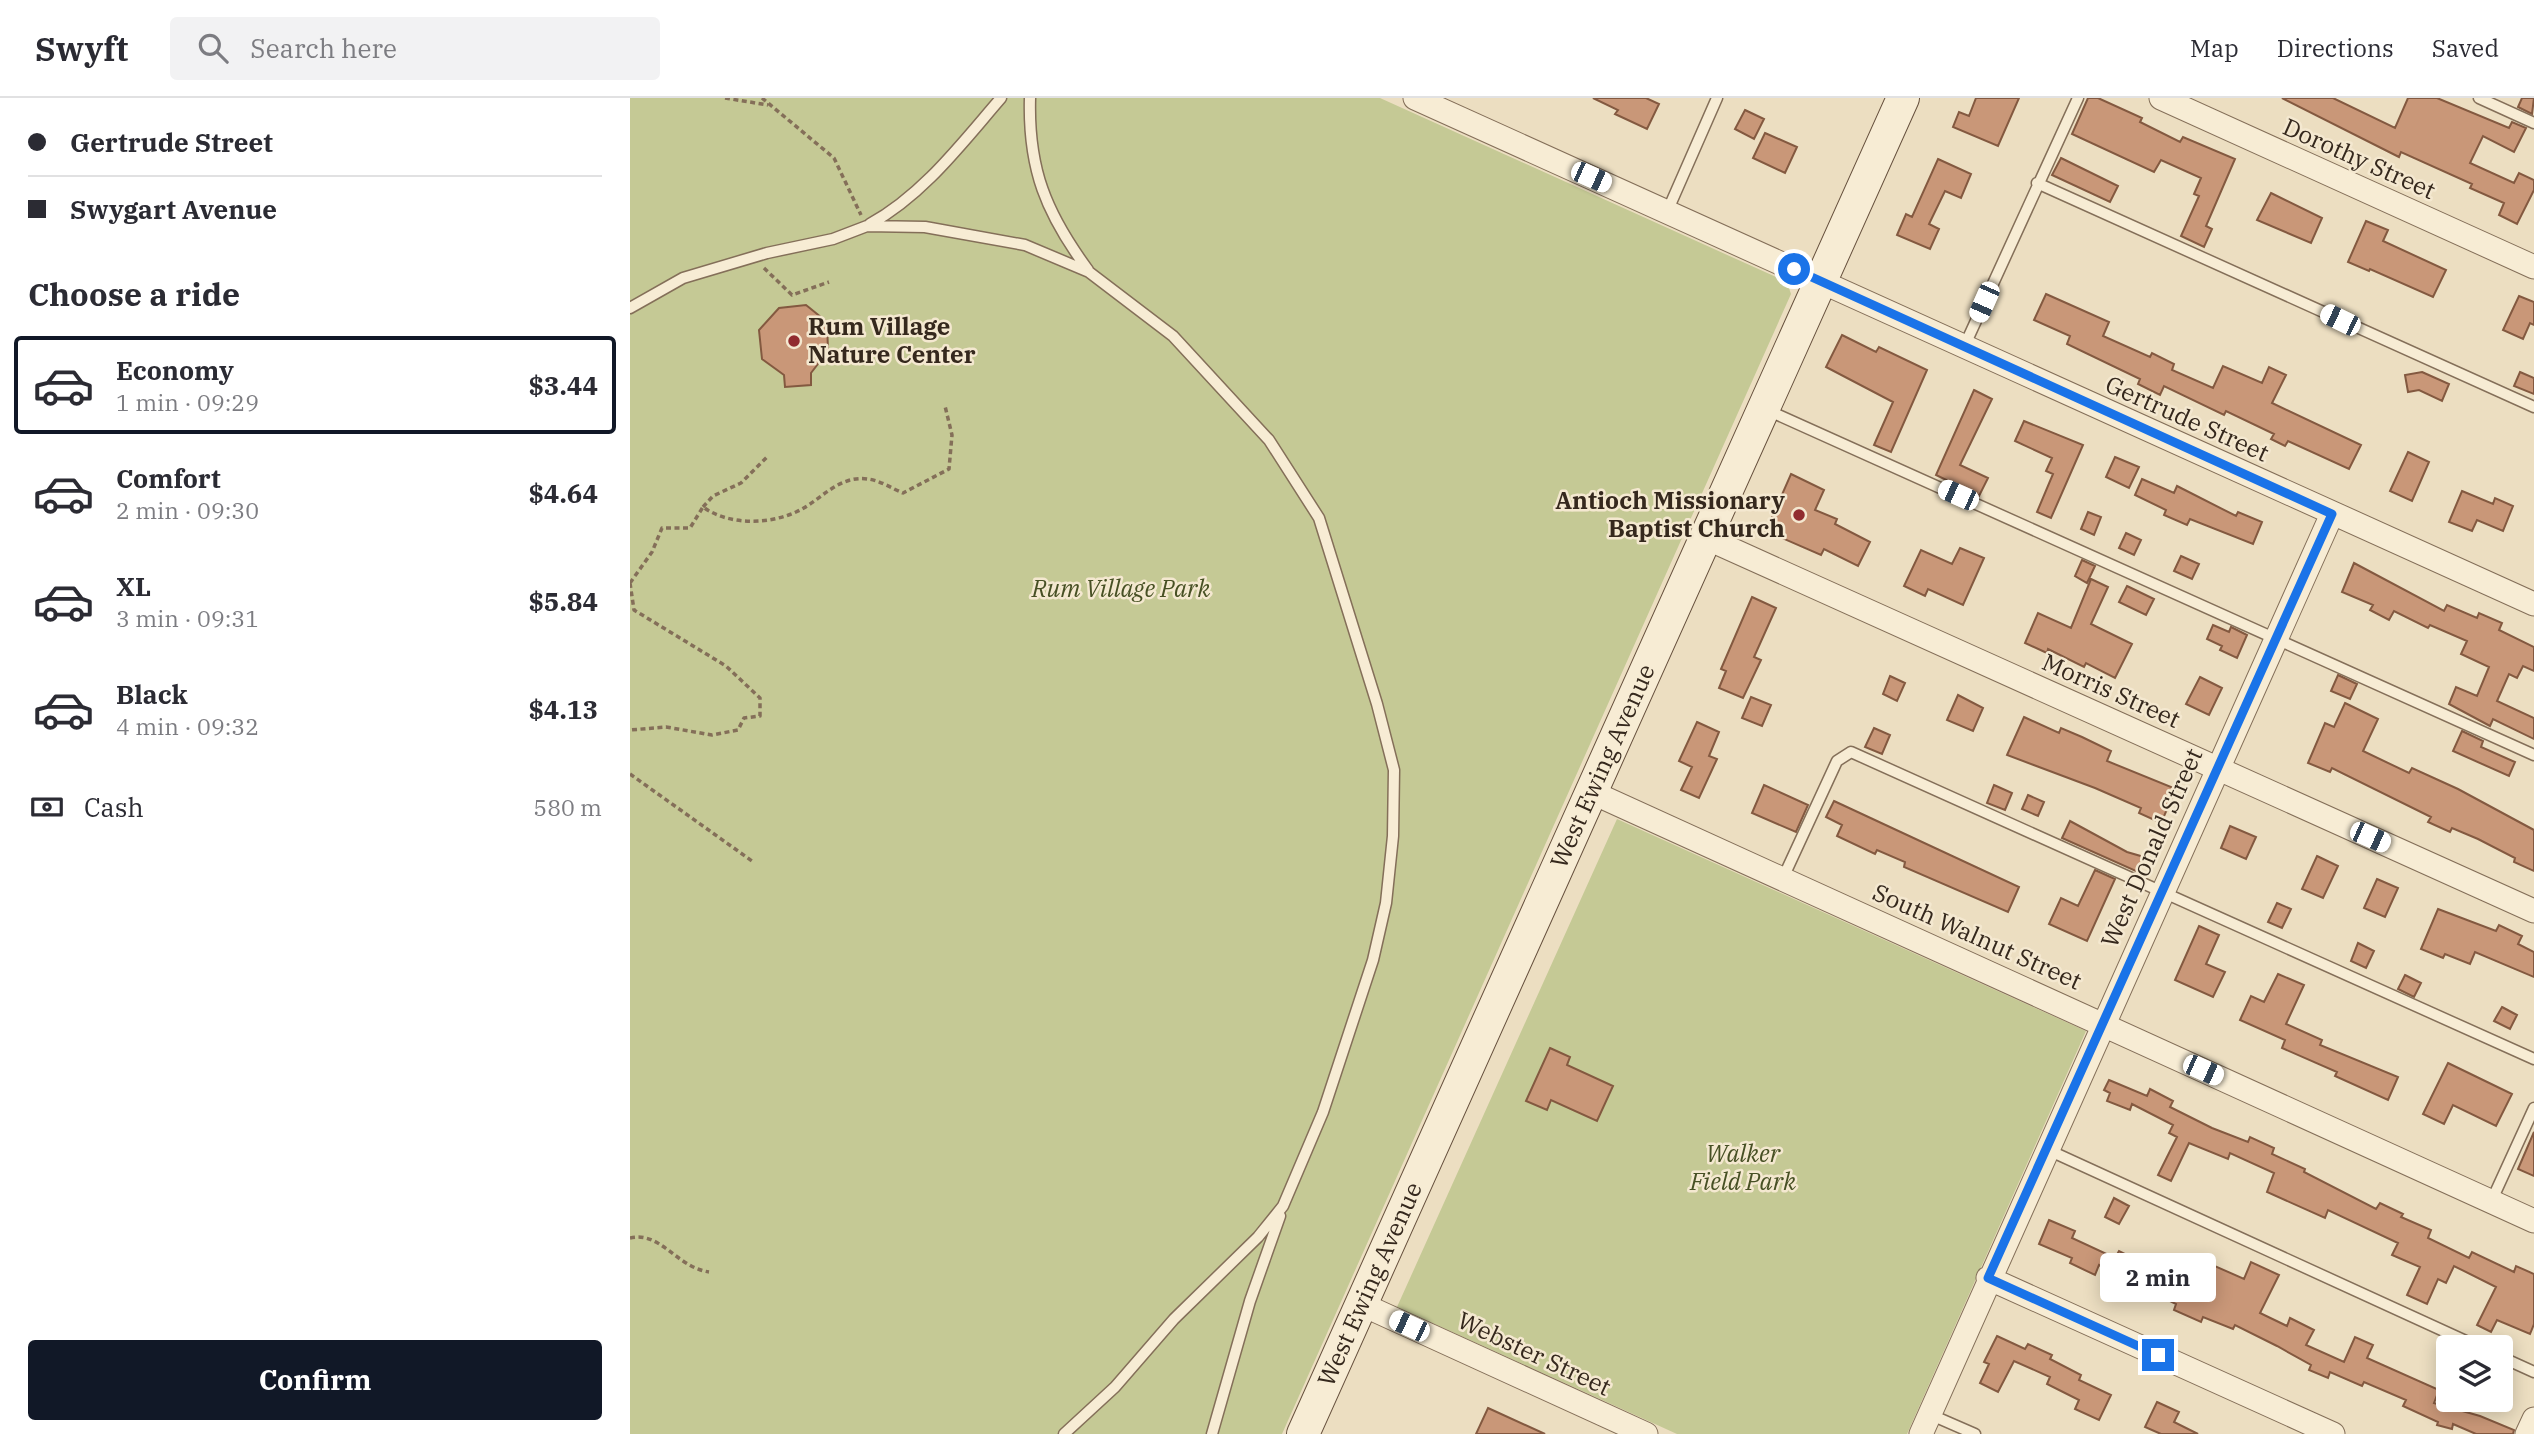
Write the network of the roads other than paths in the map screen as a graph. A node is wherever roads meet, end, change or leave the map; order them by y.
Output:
1 (1001, 98) edge
2 (1030, 98) edge
3 (1415, 98) edge
4 (1717, 98) edge
5 (1903, 98) edge
6 (2078, 98) edge
7 (2161, 98) edge
8 (2479, 98) edge
9 (2534, 123) edge
10 (2037, 183) junction
11 (1667, 212) junction
12 (867, 226) junction
13 (2534, 267) edge
14 (1089, 272) junction
15 (1819, 281) junction
16 (630, 308) edge
17 (1964, 347) junction
18 (1762, 407) junction
19 (2534, 407) edge
20 (2332, 514) junction
21 (1704, 537) junction
22 (2534, 604) edge
23 (2276, 638) junction
24 (2534, 755) edge
25 (2217, 768) junction
26 (1589, 791) junction
27 (1783, 878) junction
28 (2160, 894) junction
29 (2534, 911) edge
30 (2103, 1023) junction
31 (2534, 1059) edge
32 (2534, 1108) edge
33 (2046, 1149) junction
34 (2491, 1202) junction
35 (1283, 1206) junction
36 (2534, 1221) edge
37 (1988, 1278) junction
38 (1361, 1304) junction
39 (2453, 1335) edge
40 (2513, 1362) edge
41 (2534, 1372) edge
42 (2534, 1419) edge
43 (1925, 1424) edge
44 (1064, 1434) edge
45 (1212, 1434) edge
46 (1303, 1434) edge
47 (1646, 1434) edge
48 (1975, 1434) edge
49 (2333, 1434) edge
50 (2527, 1434) edge

1 - 12 lane
2 - 14 lane
3 - 11 street, Gertrude Street
4 - 11 lane
5 - 15 street, West Ewing Avenue
6 - 10 lane
7 - 13 street, Dorothy Street
8 - 9 lane
10 - 17 lane
10 - 19 lane
11 - 15 street, Gertrude Street
12 - 14 lane
12 - 16 lane
14 - 35 lane
15 - 17 street, Gertrude Street
15 - 18 street, West Ewing Avenue
17 - 20 street, Gertrude Street
18 - 21 street, West Ewing Avenue
18 - 23 lane
20 - 22 street, Gertrude Street
20 - 23 street, West Donald Street
21 - 25 street, Morris Street
21 - 26 street, West Ewing Avenue
23 - 24 lane
23 - 25 street, West Donald Street
25 - 28 street, West Donald Street
25 - 29 street, Morris Street
26 - 27 street, South Walnut Street
26 - 38 street, West Ewing Avenue
27 - 28 lane
27 - 30 street, South Walnut Street
28 - 30 street, West Donald Street
28 - 31 lane
30 - 33 street, West Donald Street
30 - 34 street, South Walnut Street
32 - 34 lane
33 - 37 street, West Donald Street
33 - 39 lane
34 - 36 street, South Walnut Street
35 - 44 lane
35 - 45 lane
37 - 43 street, West Donald Street
37 - 49 street
38 - 46 street, West Ewing Avenue
38 - 47 street, Webster Street
40 - 41 lane
42 - 50 street
43 - 48 lane

